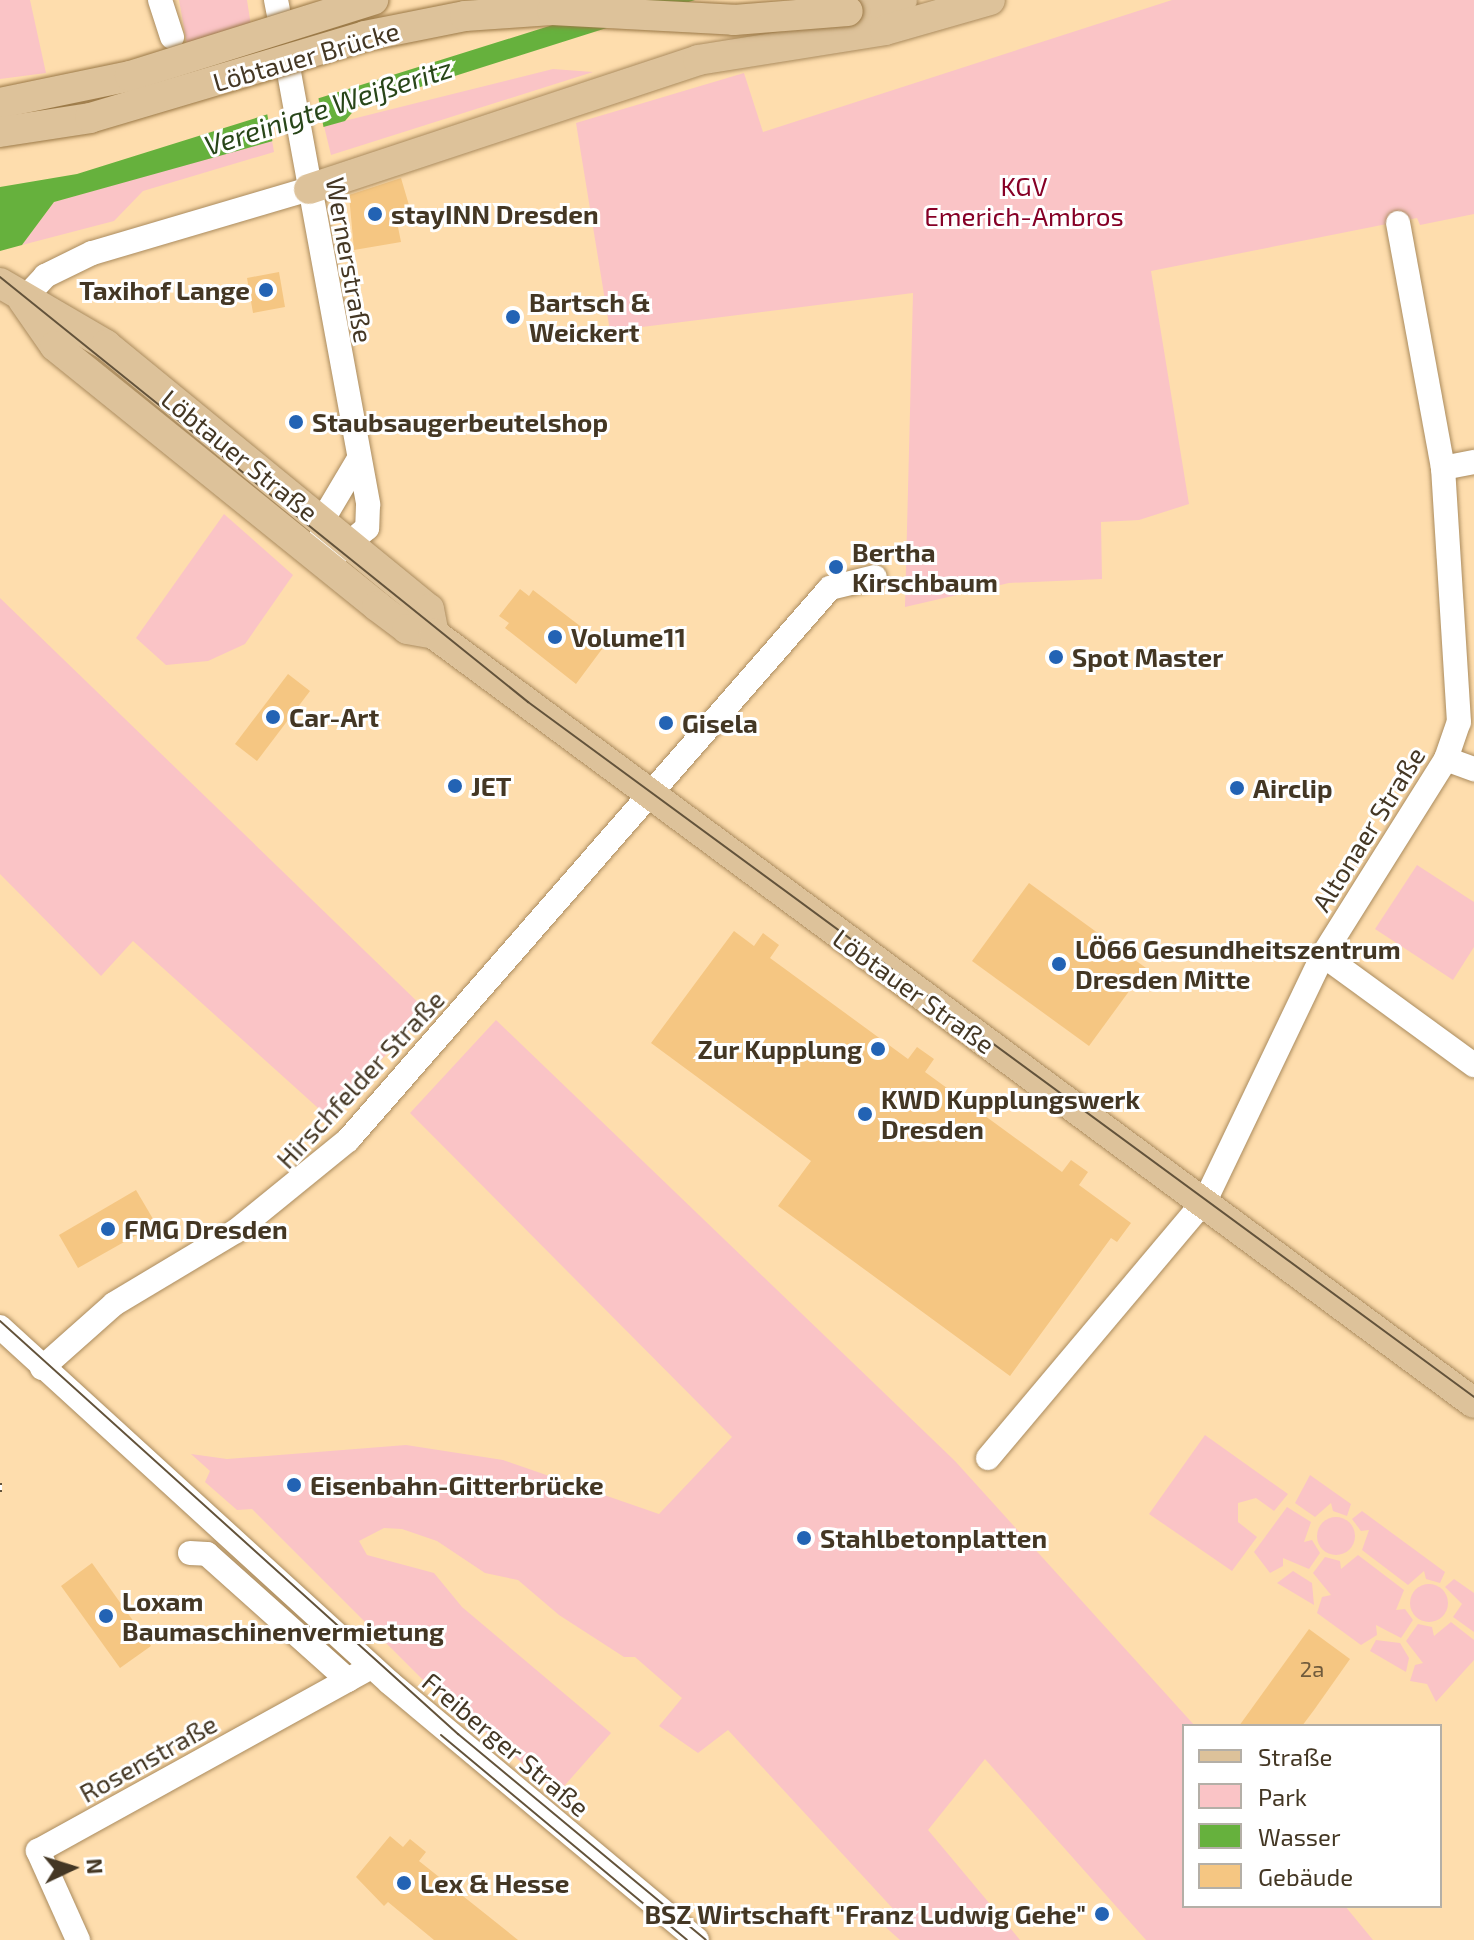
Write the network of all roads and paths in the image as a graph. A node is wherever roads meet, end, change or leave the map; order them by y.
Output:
1 (160, 0) edge
2 (373, 0) edge
3 (902, 0) edge
4 (990, 0) edge
5 (172, 37) dead end
6 (288, 67) dead end
7 (0, 103) edge
8 (0, 132) edge
9 (309, 189) junction
10 (1398, 223) dead end
11 (12, 291) edge
12 (357, 462) junction
13 (1474, 462) edge
14 (1443, 468) junction
15 (322, 521) junction
16 (351, 546) junction
17 (322, 562) junction
18 (875, 577) dead end
19 (434, 634) junction
20 (1446, 759) junction
21 (1474, 769) edge
22 (650, 797) junction
23 (1323, 955) junction
24 (1474, 1065) edge
25 (1203, 1203) junction
26 (0, 1327) edge
27 (42, 1368) junction
28 (1474, 1403) edge
29 (988, 1458) dead end
30 (190, 1553) dead end
31 (372, 1667) junction
32 (348, 1680) junction
33 (78, 1940) edge
34 (697, 1940) edge

1 - 5 street
2 - 7 main road, Löbtauer Brücke, bridge
3 - 8 main road, Löbtauer Brücke, bridge
4 - 9 main road
6 - 9 street, Wernerstraße
9 - 11 street
9 - 12 street, Wernerstraße
10 - 14 street, Altonaer Straße
11 - 15 main road, Löbtauer Straße
11 - 17 main road, Löbtauer Straße
12 - 15 street
12 - 16 street, Wernerstraße
13 - 14 street
14 - 20 street, Altonaer Straße
15 - 16 main road, Löbtauer Straße
15 - 17 street
16 - 17 street
16 - 19 main road, Löbtauer Straße
17 - 19 main road, Löbtauer Straße
18 - 22 street, Hirschfelder Straße
19 - 22 main road, Löbtauer Straße
20 - 21 street
20 - 23 street, Altonaer Straße
22 - 25 main road, Löbtauer Straße
22 - 27 street, Hirschfelder Straße
23 - 24 street
23 - 25 street, Altonaer Straße
25 - 28 main road, Löbtauer Straße
25 - 29 street, Altonaer Straße
26 - 27 street, Freiberger Straße
27 - 31 street, Freiberger Straße
30 - 32 street
31 - 32 street, Rosenstraße
31 - 34 street, Freiberger Straße
32 - 33 street, Rosenstraße

